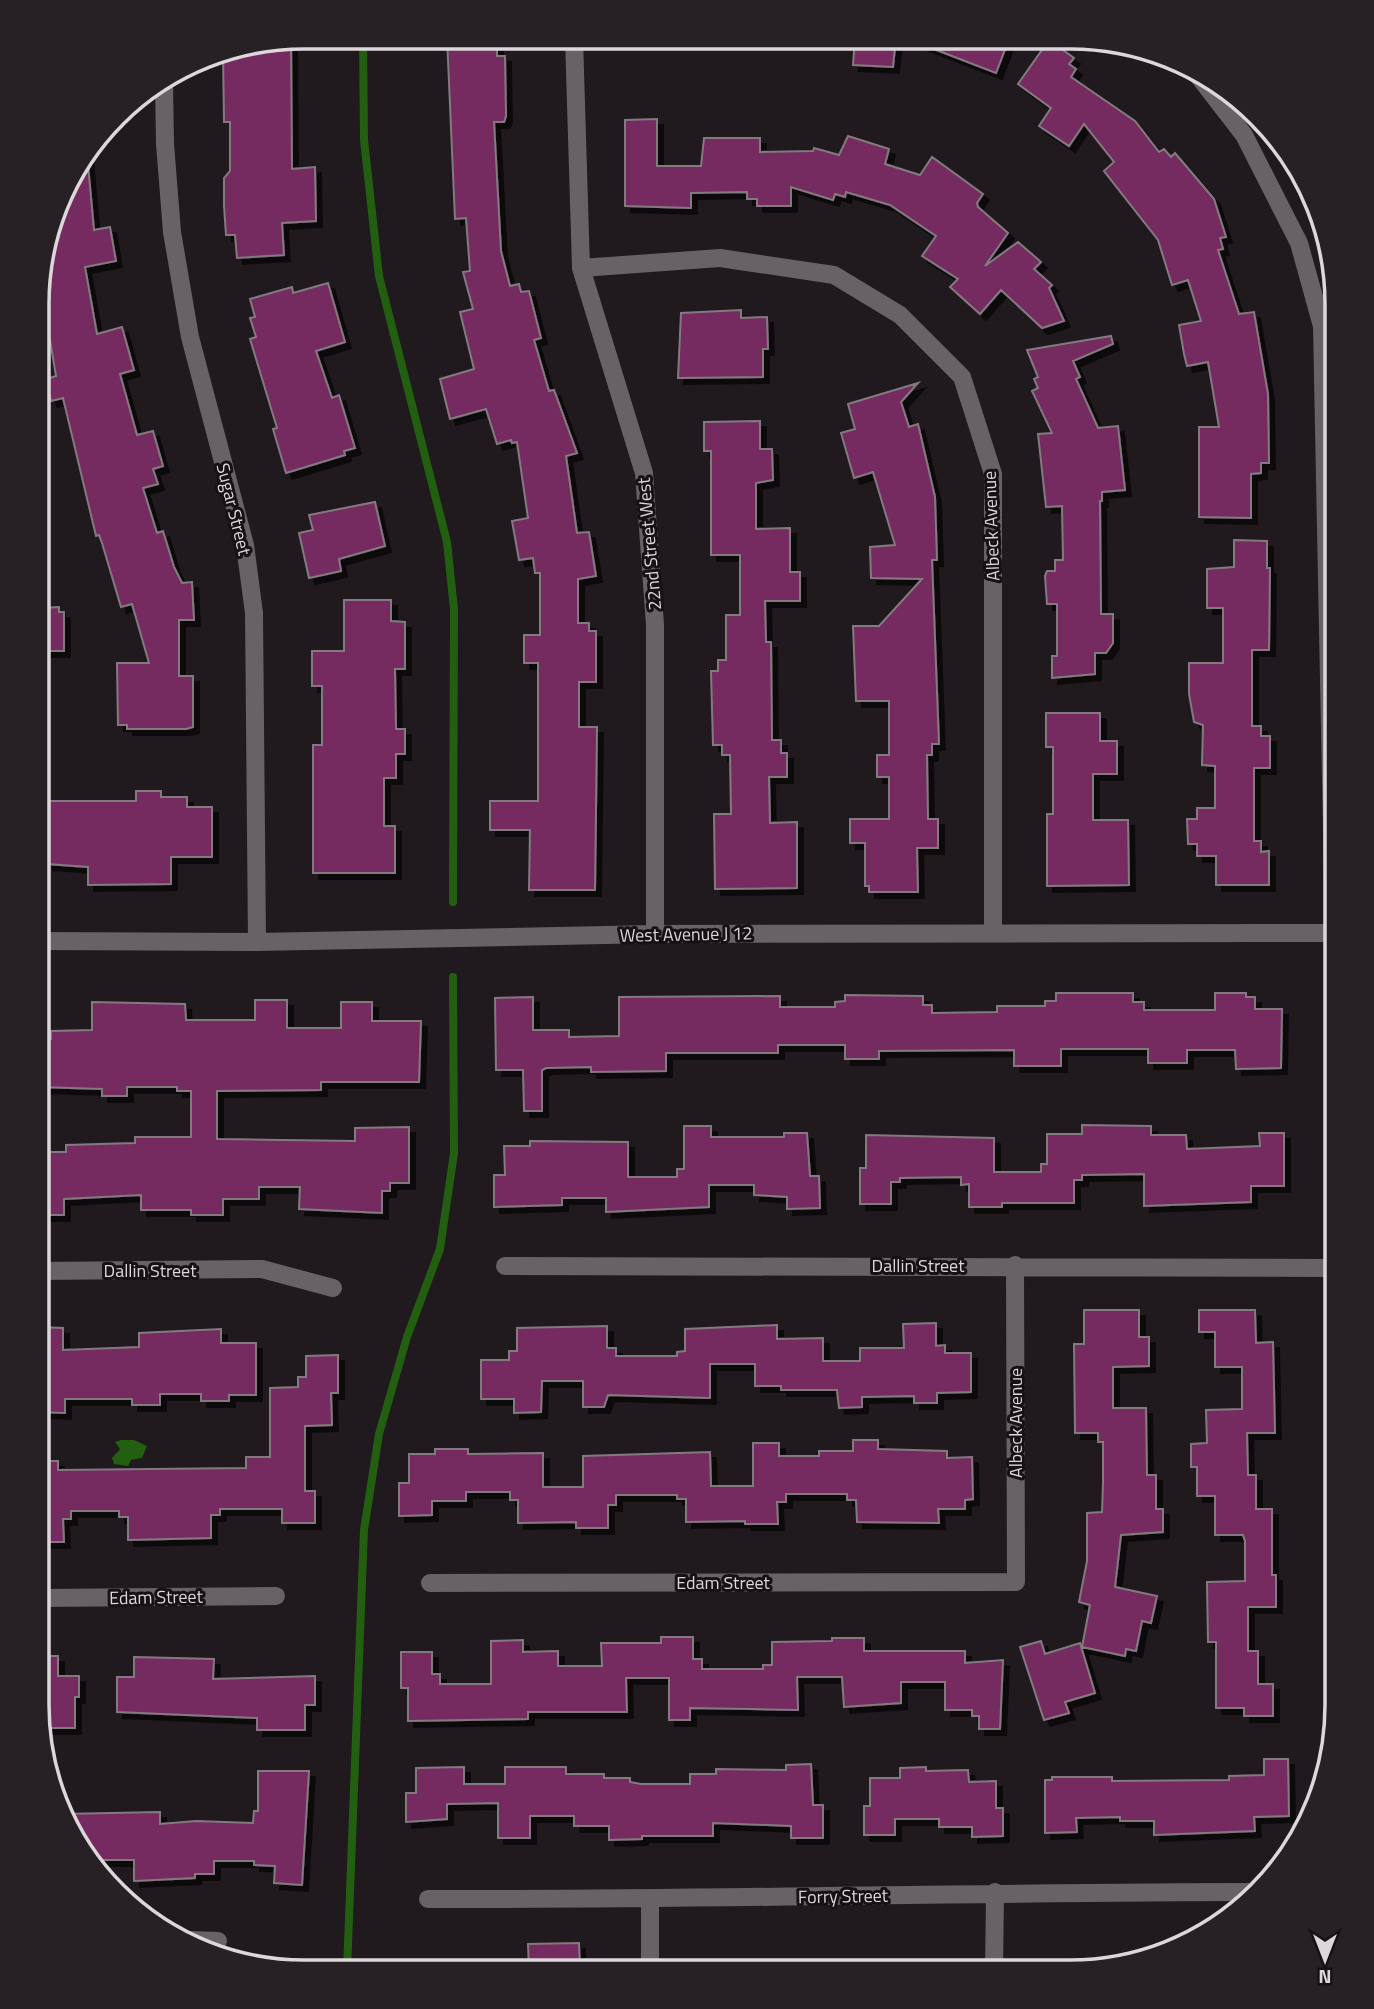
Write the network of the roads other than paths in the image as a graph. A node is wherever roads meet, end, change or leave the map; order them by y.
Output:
1 (574, 49) edge
2 (164, 91) edge
3 (1210, 91) edge
4 (581, 268) junction
5 (1325, 478) edge
6 (993, 932) junction
7 (1325, 933) edge
8 (655, 934) junction
9 (49, 941) edge
10 (257, 943) junction
11 (1015, 1265) junction
12 (505, 1266) dead end
13 (1325, 1268) edge
14 (49, 1270) edge
15 (333, 1288) dead end
16 (1016, 1581) joint
17 (430, 1583) dead end
18 (276, 1596) dead end
19 (49, 1598) edge
20 (995, 1892) junction
21 (1243, 1892) edge
22 (428, 1899) dead end
23 (650, 1899) junction
24 (206, 1941) edge
25 (218, 1941) dead end
26 (650, 1960) edge
27 (994, 1960) edge

1 - 4 street, 22nd Street West
2 - 10 street, Sugar Street
3 - 5 street
4 - 6 street, Albeck Avenue
4 - 8 street, 22nd Street West
6 - 7 street, West Avenue J 12
6 - 8 street, West Avenue J 12
8 - 10 street, West Avenue J 12
9 - 10 street, West Avenue J 12
11 - 12 street, Dallin Street
11 - 13 street, Dallin Street
11 - 16 street, Albeck Avenue
14 - 15 street, Dallin Street
16 - 17 street, Edam Street
18 - 19 street, Edam Street
20 - 21 street, Forry Street
20 - 23 street, Forry Street
20 - 27 street
22 - 23 street, Forry Street
23 - 26 street
24 - 25 street

